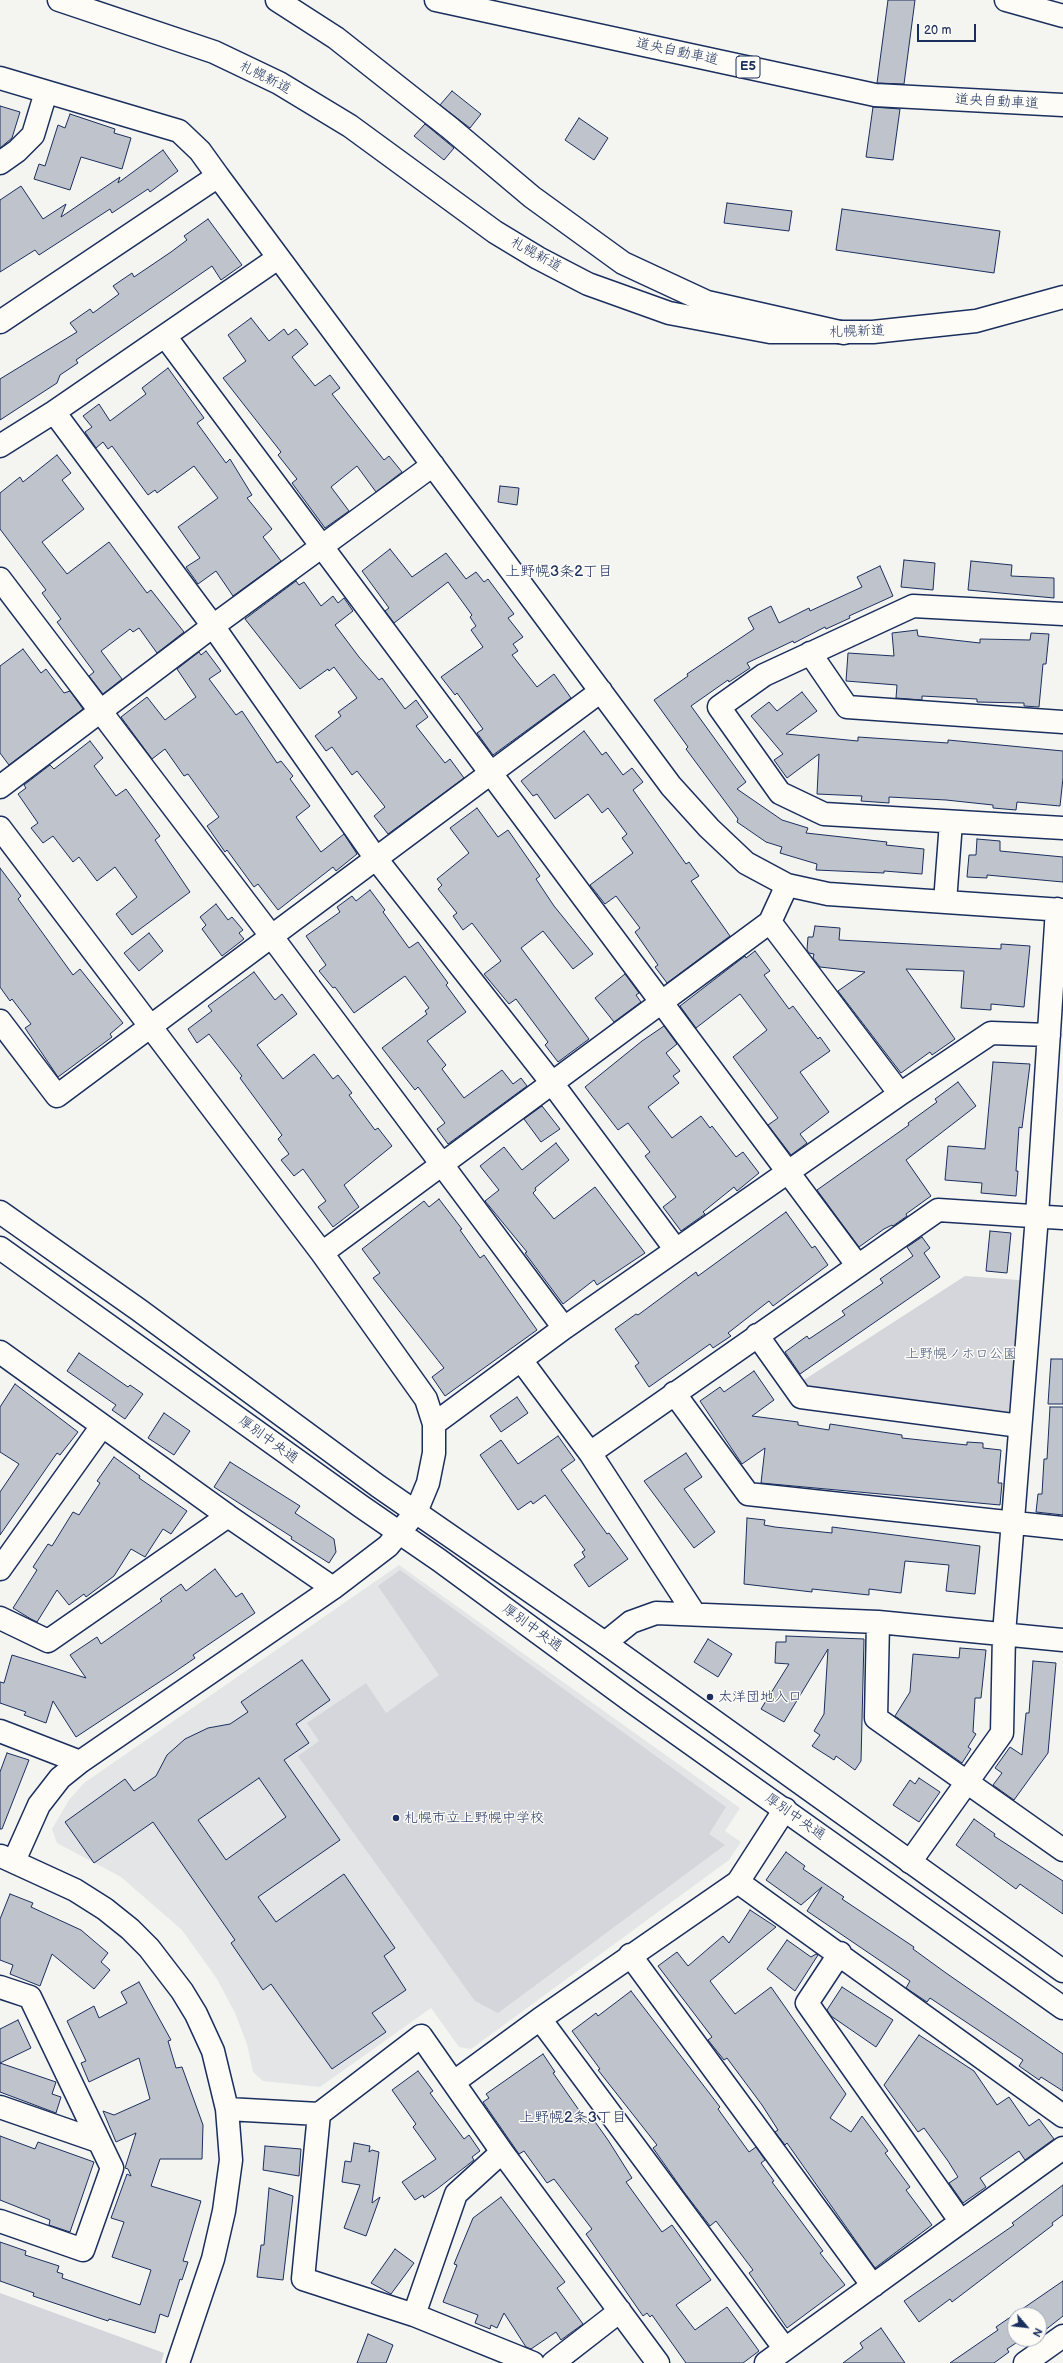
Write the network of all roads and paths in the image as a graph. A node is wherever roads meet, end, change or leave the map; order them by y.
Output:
1 (58, 0) edge
2 (277, 0) edge
3 (436, 0) edge
4 (1006, 0) edge
5 (1063, 16) edge
6 (0, 78) edge
7 (46, 92) junction
8 (1063, 105) edge
9 (0, 163) edge
10 (218, 176) junction
11 (278, 258) junction
12 (1063, 297) edge
13 (0, 322) edge
14 (844, 333) junction
15 (165, 336) junction
16 (54, 412) junction
17 (0, 446) edge
18 (433, 465) junction
19 (322, 547) junction
20 (0, 579) edge
21 (1063, 614) edge
22 (213, 626) junction
23 (810, 653) junction
24 (601, 692) junction
25 (101, 711) junction
26 (1063, 722) edge
27 (491, 775) junction
28 (0, 787) edge
29 (951, 822) junction
30 (0, 828) edge
31 (1063, 828) edge
32 (377, 860) junction
33 (787, 885) junction
34 (945, 902) junction
35 (1060, 910) edge
36 (770, 922) junction
37 (272, 937) junction
38 (661, 1002) junction
39 (0, 1021) edge
40 (149, 1028) junction
41 (1049, 1035) junction
42 (552, 1083) junction
43 (900, 1094) junction
44 (442, 1164) junction
45 (788, 1172) junction
46 (0, 1212) edge
47 (1036, 1216) junction
48 (1063, 1218) edge
49 (0, 1248) edge
50 (676, 1250) junction
51 (322, 1253) junction
52 (858, 1266) junction
53 (564, 1328) junction
54 (757, 1335) junction
55 (2, 1356) edge
56 (521, 1360) junction
57 (674, 1393) junction
58 (434, 1424) junction
59 (102, 1426) junction
60 (1020, 1426) junction
61 (590, 1453) junction
62 (416, 1512) junction
63 (228, 1516) junction
64 (1014, 1524) junction
65 (1063, 1528) edge
66 (399, 1533) junction
67 (0, 1569) edge
68 (333, 1588) junction
69 (694, 1613) junction
70 (0, 1618) edge
71 (878, 1622) junction
72 (1004, 1634) junction
73 (1063, 1640) edge
74 (605, 1643) junction
75 (0, 1731) edge
76 (80, 1762) junction
77 (967, 1782) junction
78 (785, 1809) junction
79 (1063, 1850) edge
80 (7, 1858) edge
81 (910, 1862) junction
82 (738, 1882) junction
83 (840, 1953) junction
84 (630, 1955) junction
85 (1063, 1971) edge
86 (0, 1987) edge
87 (1063, 2008) edge
88 (540, 2019) junction
89 (454, 2082) junction
90 (0, 2107) edge
91 (227, 2109) junction
92 (318, 2114) junction
93 (1063, 2116) edge
94 (98, 2141) junction
95 (1063, 2148) edge
96 (502, 2152) junction
97 (0, 2221) edge
98 (961, 2222) junction
99 (873, 2286) junction
100 (620, 2311) junction
101 (414, 2315) junction
102 (1063, 2336) edge
103 (785, 2349) junction
104 (178, 2363) edge
105 (533, 2363) edge
106 (553, 2363) edge
107 (658, 2363) edge
108 (766, 2363) edge
109 (1025, 2363) edge

1 - 14 main road, 札幌新道
2 - 14 main road
3 - 8 main road, 道央自動車道 / E5
4 - 5 main road
6 - 7 main road
7 - 9 main road
7 - 10 main road
10 - 11 main road
10 - 13 main road
11 - 15 main road
11 - 18 main road
12 - 14 main road, 札幌新道
15 - 16 main road
15 - 19 main road
16 - 17 main road
16 - 22 main road
18 - 19 main road
18 - 24 main road
19 - 22 main road
19 - 27 main road
20 - 25 main road
21 - 23 main road
22 - 25 main road
22 - 32 main road
23 - 26 main road
23 - 29 main road
24 - 27 main road
24 - 33 main road
25 - 28 main road
25 - 37 main road
27 - 32 main road
27 - 38 main road
29 - 31 main road
29 - 34 main road
30 - 40 main road
32 - 37 main road
32 - 42 main road
33 - 34 main road
33 - 36 main road
34 - 35 main road
35 - 41 main road
36 - 38 main road
36 - 43 main road
37 - 40 main road
37 - 44 main road
38 - 42 main road
38 - 45 main road
39 - 40 main road
40 - 51 main road
41 - 43 main road
41 - 47 main road
42 - 44 main road
42 - 50 main road
43 - 45 main road
44 - 51 main road
44 - 53 main road
45 - 50 main road
45 - 52 main road
46 - 62 main road, 厚別中央通
47 - 48 main road
47 - 52 main road
47 - 60 main road
49 - 66 main road, 厚別中央通
50 - 53 main road
51 - 58 main road
52 - 54 main road
53 - 56 main road
54 - 57 main road
54 - 60 main road
55 - 59 main road
56 - 58 main road
56 - 61 main road
57 - 61 main road
57 - 64 main road
58 - 62 main road
59 - 63 main road
59 - 67 main road
60 - 64 main road
61 - 69 main road
62 - 66 main road
62 - 74 main road, 厚別中央通
63 - 68 main road
63 - 70 main road
64 - 65 main road
64 - 72 main road
66 - 68 main road
66 - 78 main road, 厚別中央通
68 - 76 main road
69 - 71 main road
69 - 74 main road
71 - 72 main road
71 - 77 main road
72 - 73 main road
72 - 77 main road
74 - 81 main road, 厚別中央通
75 - 76 main road
76 - 80 main road
77 - 79 main road
77 - 81 main road
78 - 82 main road
78 - 87 main road, 厚別中央通
80 - 91 main road
81 - 85 main road, 厚別中央通
82 - 83 main road
82 - 84 main road
83 - 93 main road
83 - 98 main road
84 - 88 main road
84 - 99 main road
86 - 94 main road
88 - 89 main road
88 - 103 main road
89 - 92 main road
89 - 96 main road
90 - 94 main road
91 - 92 main road
91 - 104 main road
92 - 101 main road
94 - 97 main road
95 - 98 main road
96 - 100 main road
96 - 101 main road
98 - 99 main road
99 - 103 main road
100 - 106 main road
100 - 107 main road
101 - 105 main road
102 - 109 main road
103 - 108 main road

